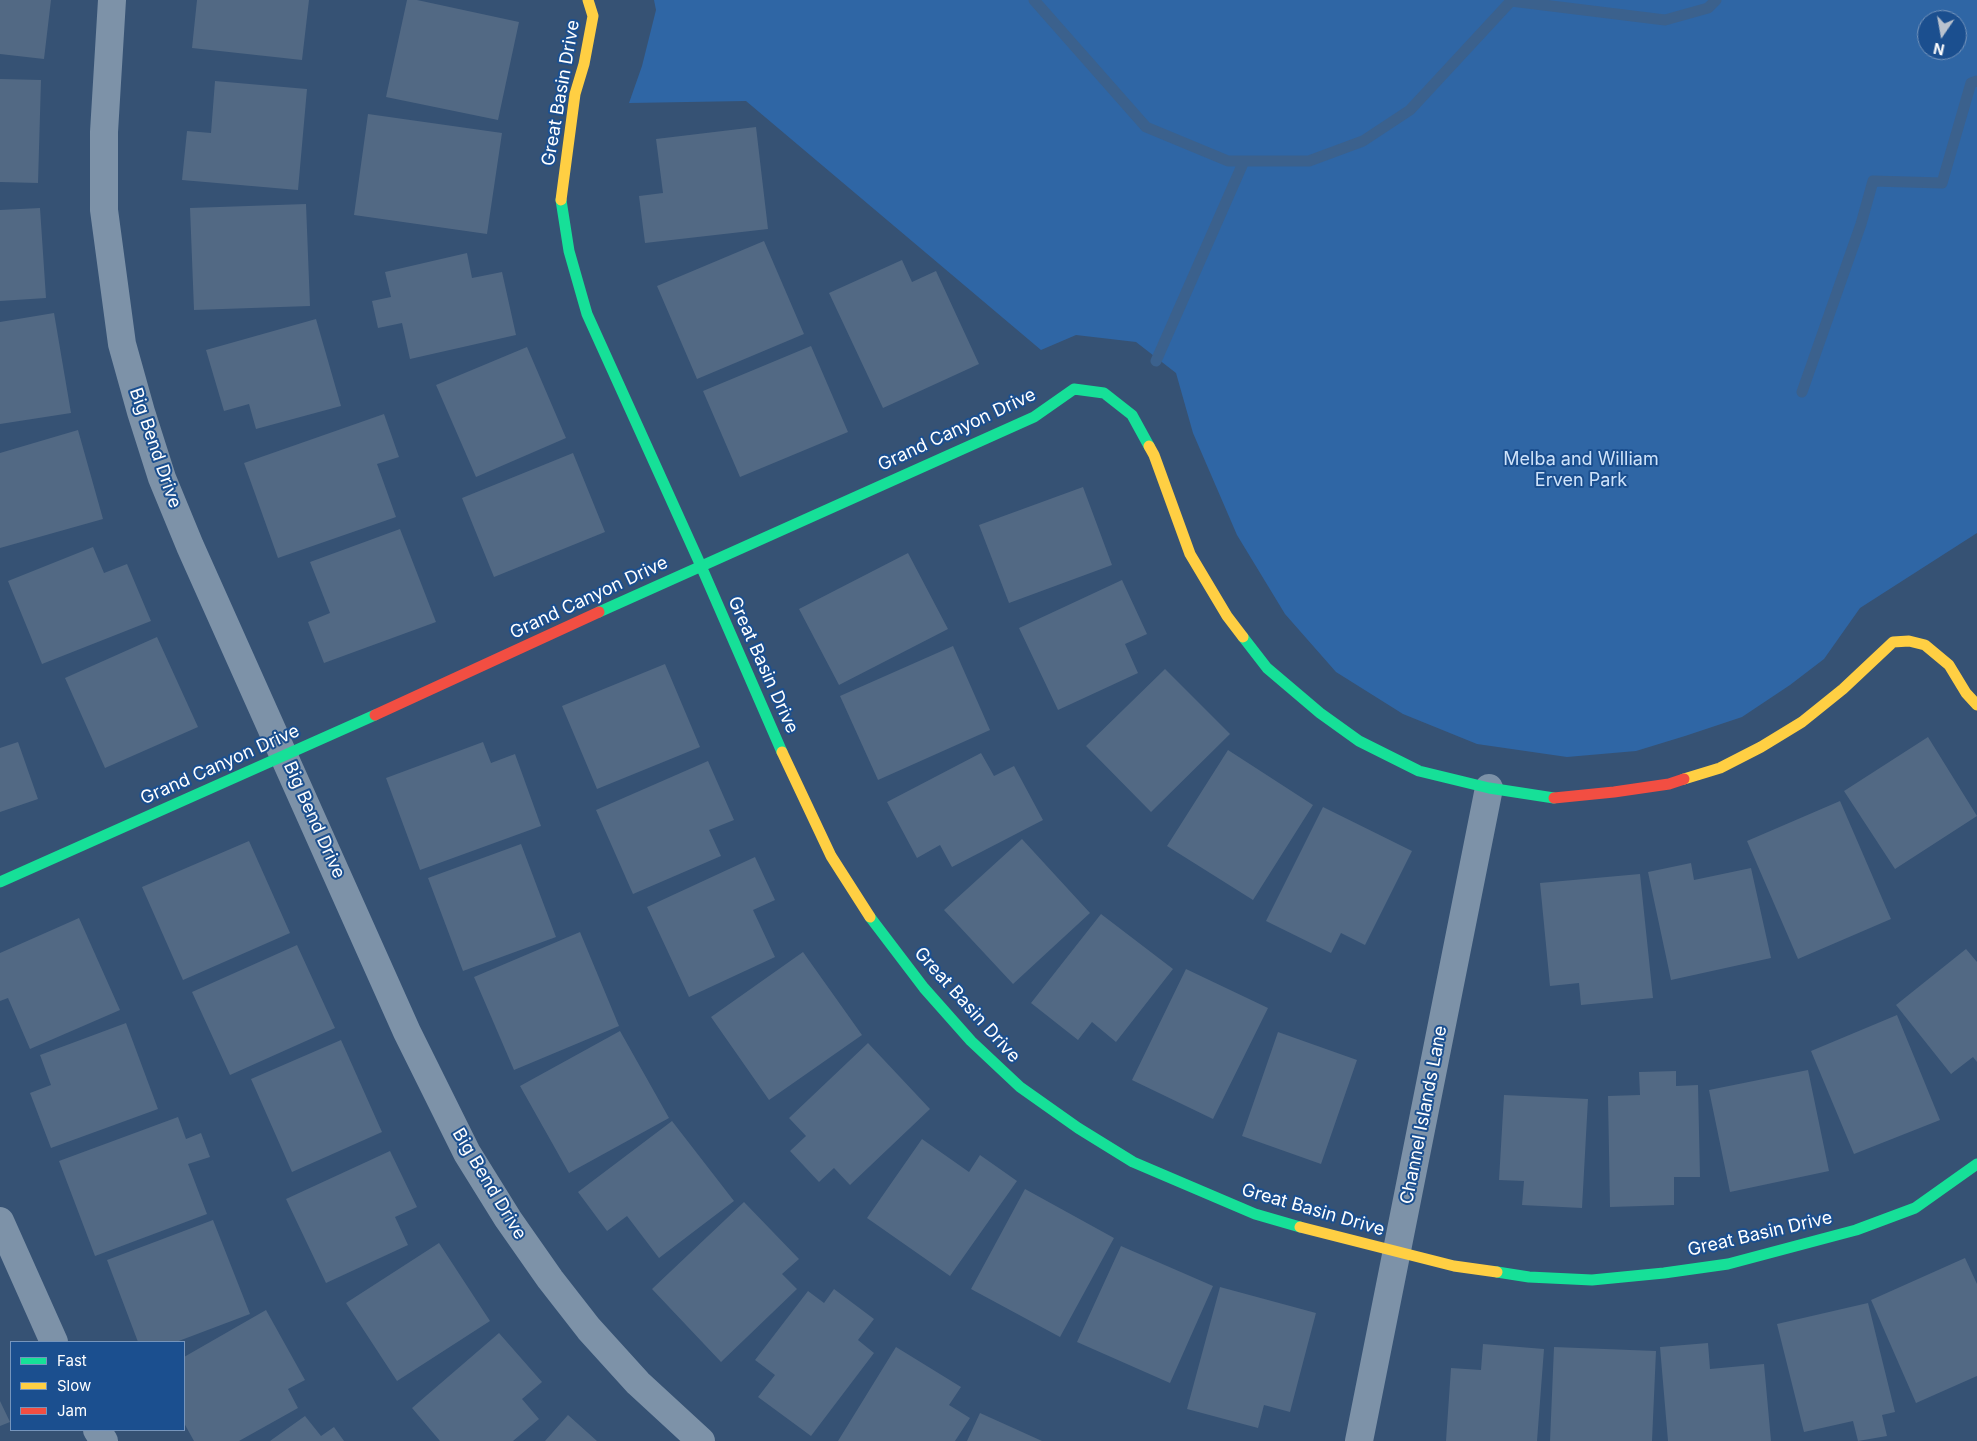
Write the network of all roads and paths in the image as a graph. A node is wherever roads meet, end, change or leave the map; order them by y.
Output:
1 (112, 0) edge
2 (588, 0) edge
3 (701, 566) junction
4 (1977, 705) edge
5 (285, 756) junction
6 (1488, 788) junction
7 (0, 882) edge
8 (1977, 1164) edge
9 (0, 1221) edge
10 (1397, 1252) junction
11 (54, 1341) edge
12 (701, 1441) edge
13 (1359, 1441) edge

1 - 5 street, Big Bend Drive
2 - 3 street, Great Basin Drive
3 - 5 street, Grand Canyon Drive
3 - 6 street, Grand Canyon Drive
3 - 10 street, Great Basin Drive
4 - 6 street, Grand Canyon Drive
5 - 7 street, Grand Canyon Drive
5 - 12 street, Big Bend Drive
6 - 10 street, Channel Islands Lane
8 - 10 street, Great Basin Drive
9 - 11 street
10 - 13 street, Channel Islands Lane

